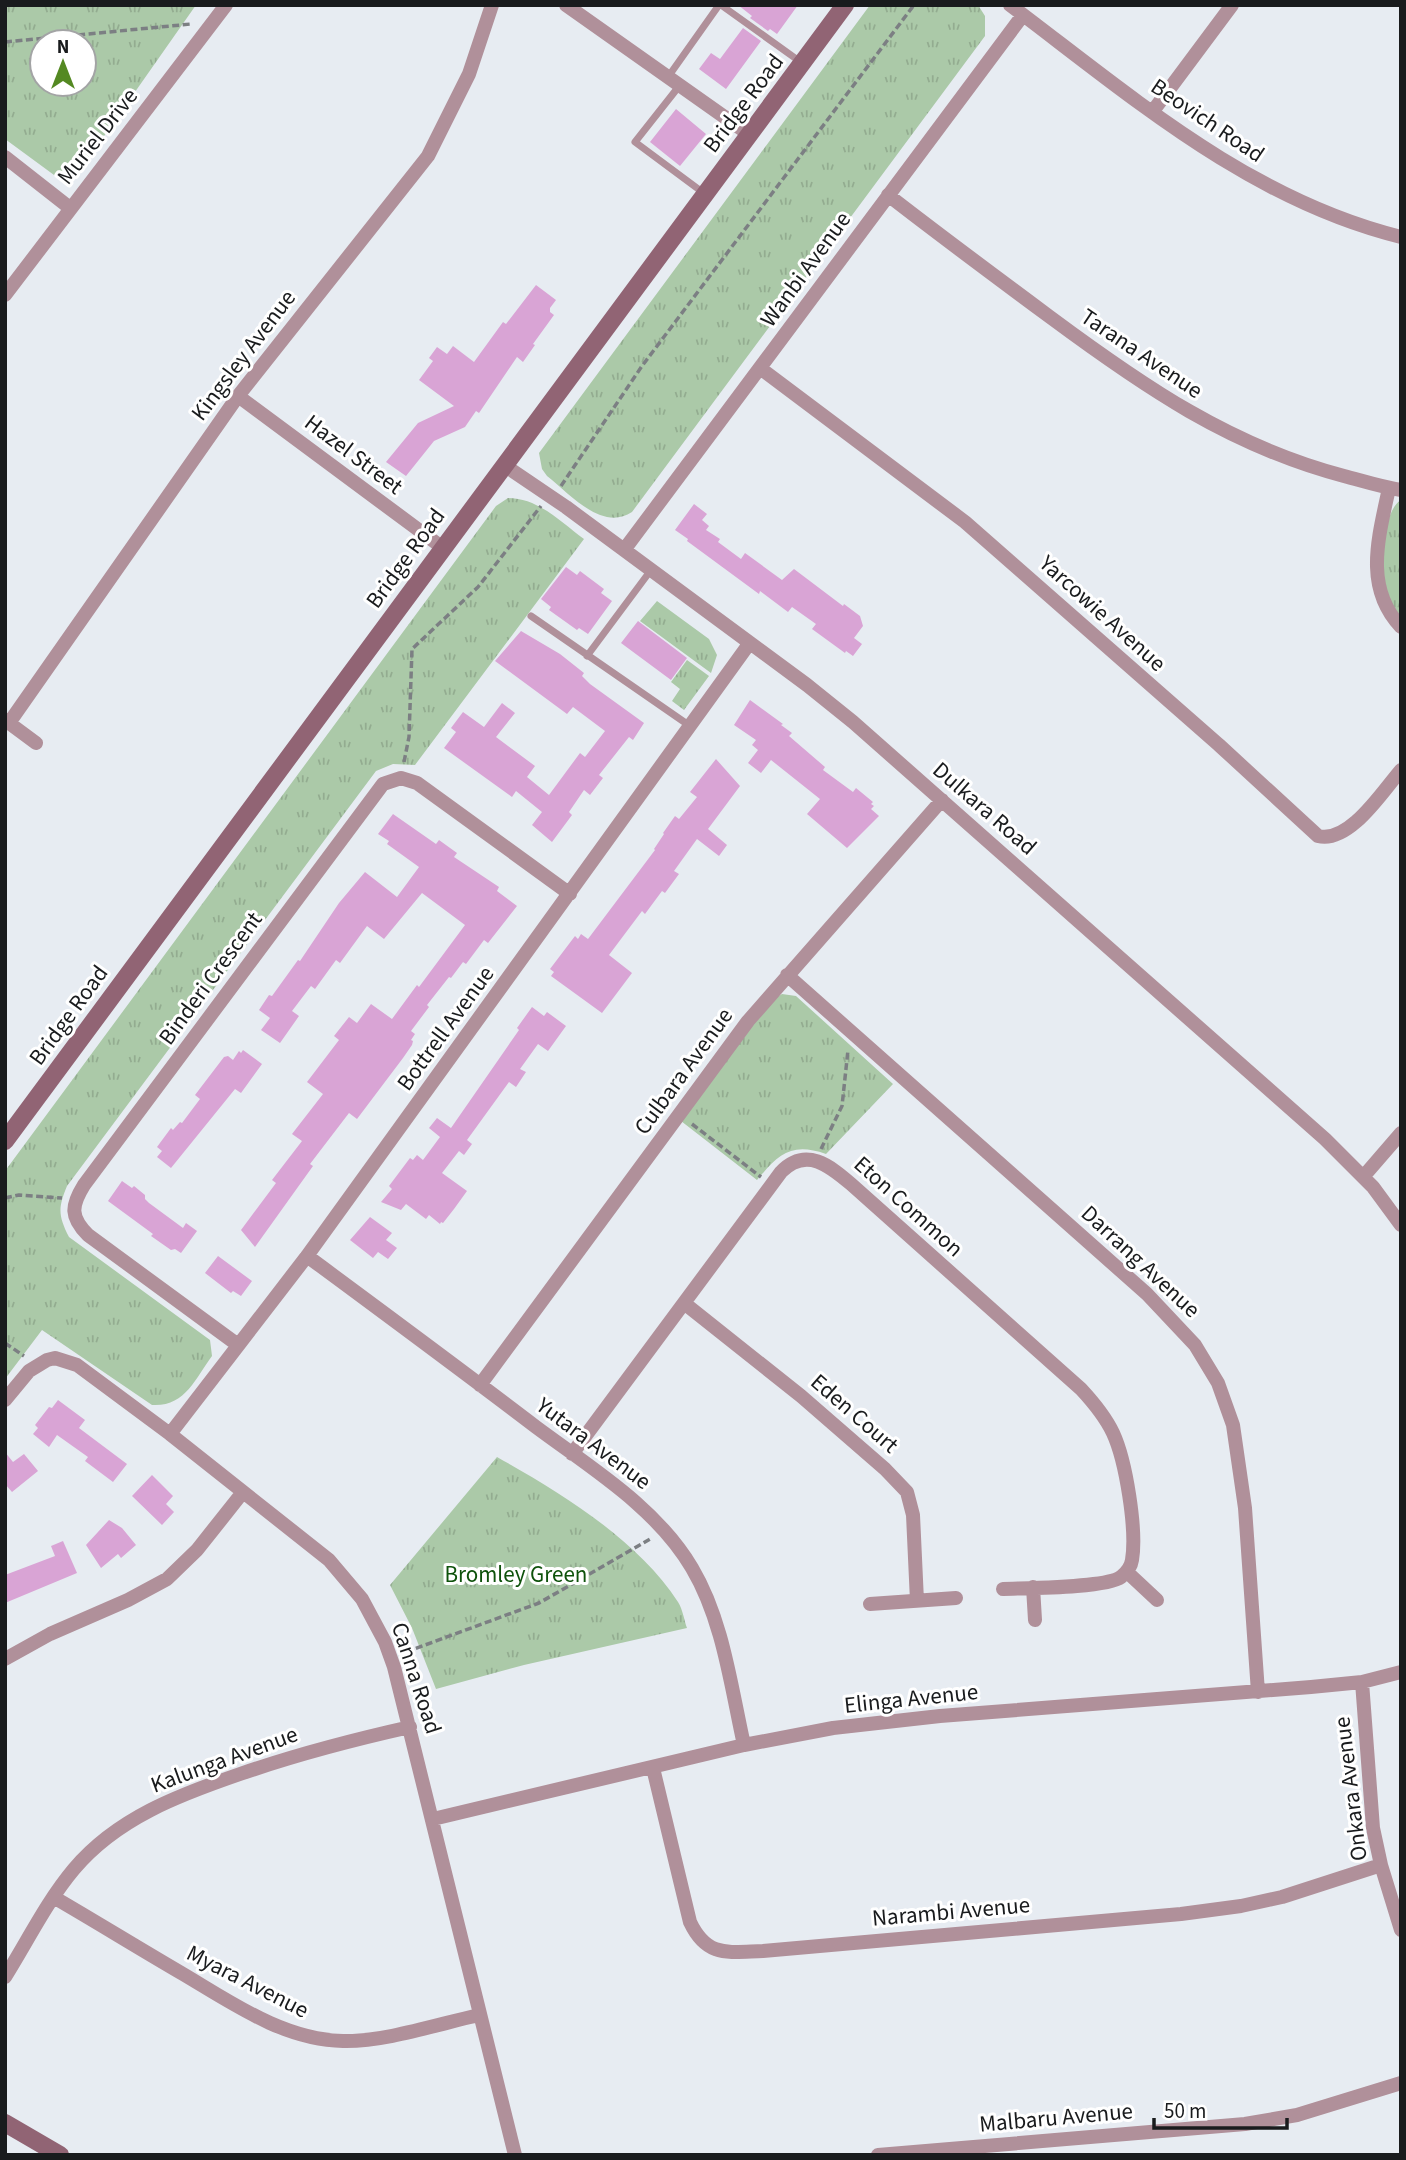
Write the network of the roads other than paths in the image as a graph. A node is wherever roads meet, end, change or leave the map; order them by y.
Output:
1 (226, 5) edge
2 (492, 5) edge
3 (566, 5) edge
4 (720, 5) edge
5 (845, 5) edge
6 (1010, 5) edge
7 (1232, 5) edge
8 (1023, 15) junction
9 (803, 64) junction
10 (674, 81) junction
11 (1153, 111) junction
12 (750, 135) junction
13 (5, 157) edge
14 (705, 194) junction
15 (888, 195) junction
16 (70, 208) junction
17 (1401, 237) edge
18 (5, 295) edge
19 (760, 369) junction
20 (238, 396) junction
21 (504, 465) junction
22 (1395, 489) edge
23 (443, 548) junction
24 (624, 550) junction
25 (651, 570) junction
26 (531, 617) dead end
27 (1401, 627) edge
28 (749, 644) junction
29 (587, 656) junction
30 (7, 721) edge
31 (691, 727) junction
32 (36, 743) dead end
33 (1401, 770) edge
34 (942, 800) junction
35 (570, 894) junction
36 (787, 975) junction
37 (1401, 1133) edge
38 (5, 1141) edge
39 (1363, 1177) junction
40 (1401, 1225) edge
41 (307, 1255) junction
42 (684, 1303) junction
43 (238, 1345) junction
44 (480, 1385) junction
45 (5, 1400) edge
46 (170, 1434) junction
47 (572, 1454) junction
48 (243, 1492) junction
49 (1127, 1572) junction
50 (1033, 1587) junction
51 (1003, 1589) dead end
52 (956, 1598) dead end
53 (1157, 1600) dead end
54 (917, 1601) junction
55 (870, 1604) dead end
56 (1035, 1620) dead end
57 (5, 1660) edge
58 (1401, 1672) edge
59 (1362, 1682) junction
60 (1258, 1692) junction
61 (410, 1727) junction
62 (744, 1745) junction
63 (653, 1768) junction
64 (433, 1819) junction
65 (1381, 1865) junction
66 (55, 1898) junction
67 (1401, 1930) edge
68 (5, 1978) edge
69 (479, 2015) junction
70 (1401, 2083) edge
71 (5, 2123) edge
72 (60, 2155) edge
73 (515, 2155) edge
74 (878, 2155) edge

1 - 16 street, Muriel Drive
2 - 20 street, Kingsley Avenue
3 - 10 street
4 - 9 lane
4 - 10 lane
5 - 9 main road, Bridge Road
6 - 8 street, Beovich Road
7 - 11 street
8 - 11 street, Beovich Road
8 - 15 street, Wanbi Avenue
9 - 12 main road, Bridge Road
10 - 12 street
10 - 14 lane
11 - 17 street, Beovich Road
12 - 14 main road, Bridge Road
13 - 16 street
14 - 21 main road, Bridge Road
15 - 19 street, Wanbi Avenue
15 - 22 street, Tarana Avenue
16 - 18 street, Muriel Drive
19 - 24 street, Wanbi Avenue
19 - 33 street, Yarcowie Avenue
20 - 23 street, Hazel Street
20 - 30 street, Kingsley Avenue
21 - 23 main road, Bridge Road
21 - 24 street, Dulkara Road
22 - 27 street
23 - 38 main road, Bridge Road
24 - 25 street, Dulkara Road
25 - 28 street, Dulkara Road
25 - 29 lane
26 - 29 lane
28 - 31 street, Bottrell Avenue
28 - 34 street, Dulkara Road
29 - 31 lane
30 - 32 street
31 - 35 street, Bottrell Avenue
34 - 36 street, Culbara Avenue
34 - 39 street, Dulkara Road
35 - 41 street, Bottrell Avenue
35 - 43 street, Binderi Crescent
36 - 44 street, Culbara Avenue
36 - 60 street, Darrang Avenue
37 - 39 street
39 - 40 street, Dulkara Road
41 - 43 street, Bottrell Avenue
41 - 44 street, Yutara Avenue
42 - 47 street
42 - 49 street, Eton Common
42 - 54 street, Eden Court
43 - 46 street, Bottrell Avenue
44 - 47 street, Yutara Avenue
45 - 46 street, Canna Road
46 - 48 street, Canna Road
47 - 62 street, Yutara Avenue
48 - 57 street
48 - 61 street, Canna Road
49 - 50 street
49 - 53 street
50 - 51 street
50 - 56 street
52 - 54 street
54 - 55 street
58 - 59 street, Elinga Avenue
59 - 60 street, Elinga Avenue
59 - 65 street, Onkara Avenue
60 - 62 street, Elinga Avenue
61 - 64 street, Canna Road
61 - 66 street, Kalunga Avenue
62 - 63 street, Elinga Avenue
63 - 64 street, Elinga Avenue
63 - 65 street, Narambi Avenue
64 - 69 street, Canna Road
65 - 67 street, Onkara Avenue
66 - 68 street, Kalunga Avenue
66 - 69 street, Myara Avenue
69 - 73 street, Canna Road
70 - 74 street, Malbaru Avenue
71 - 72 main road

